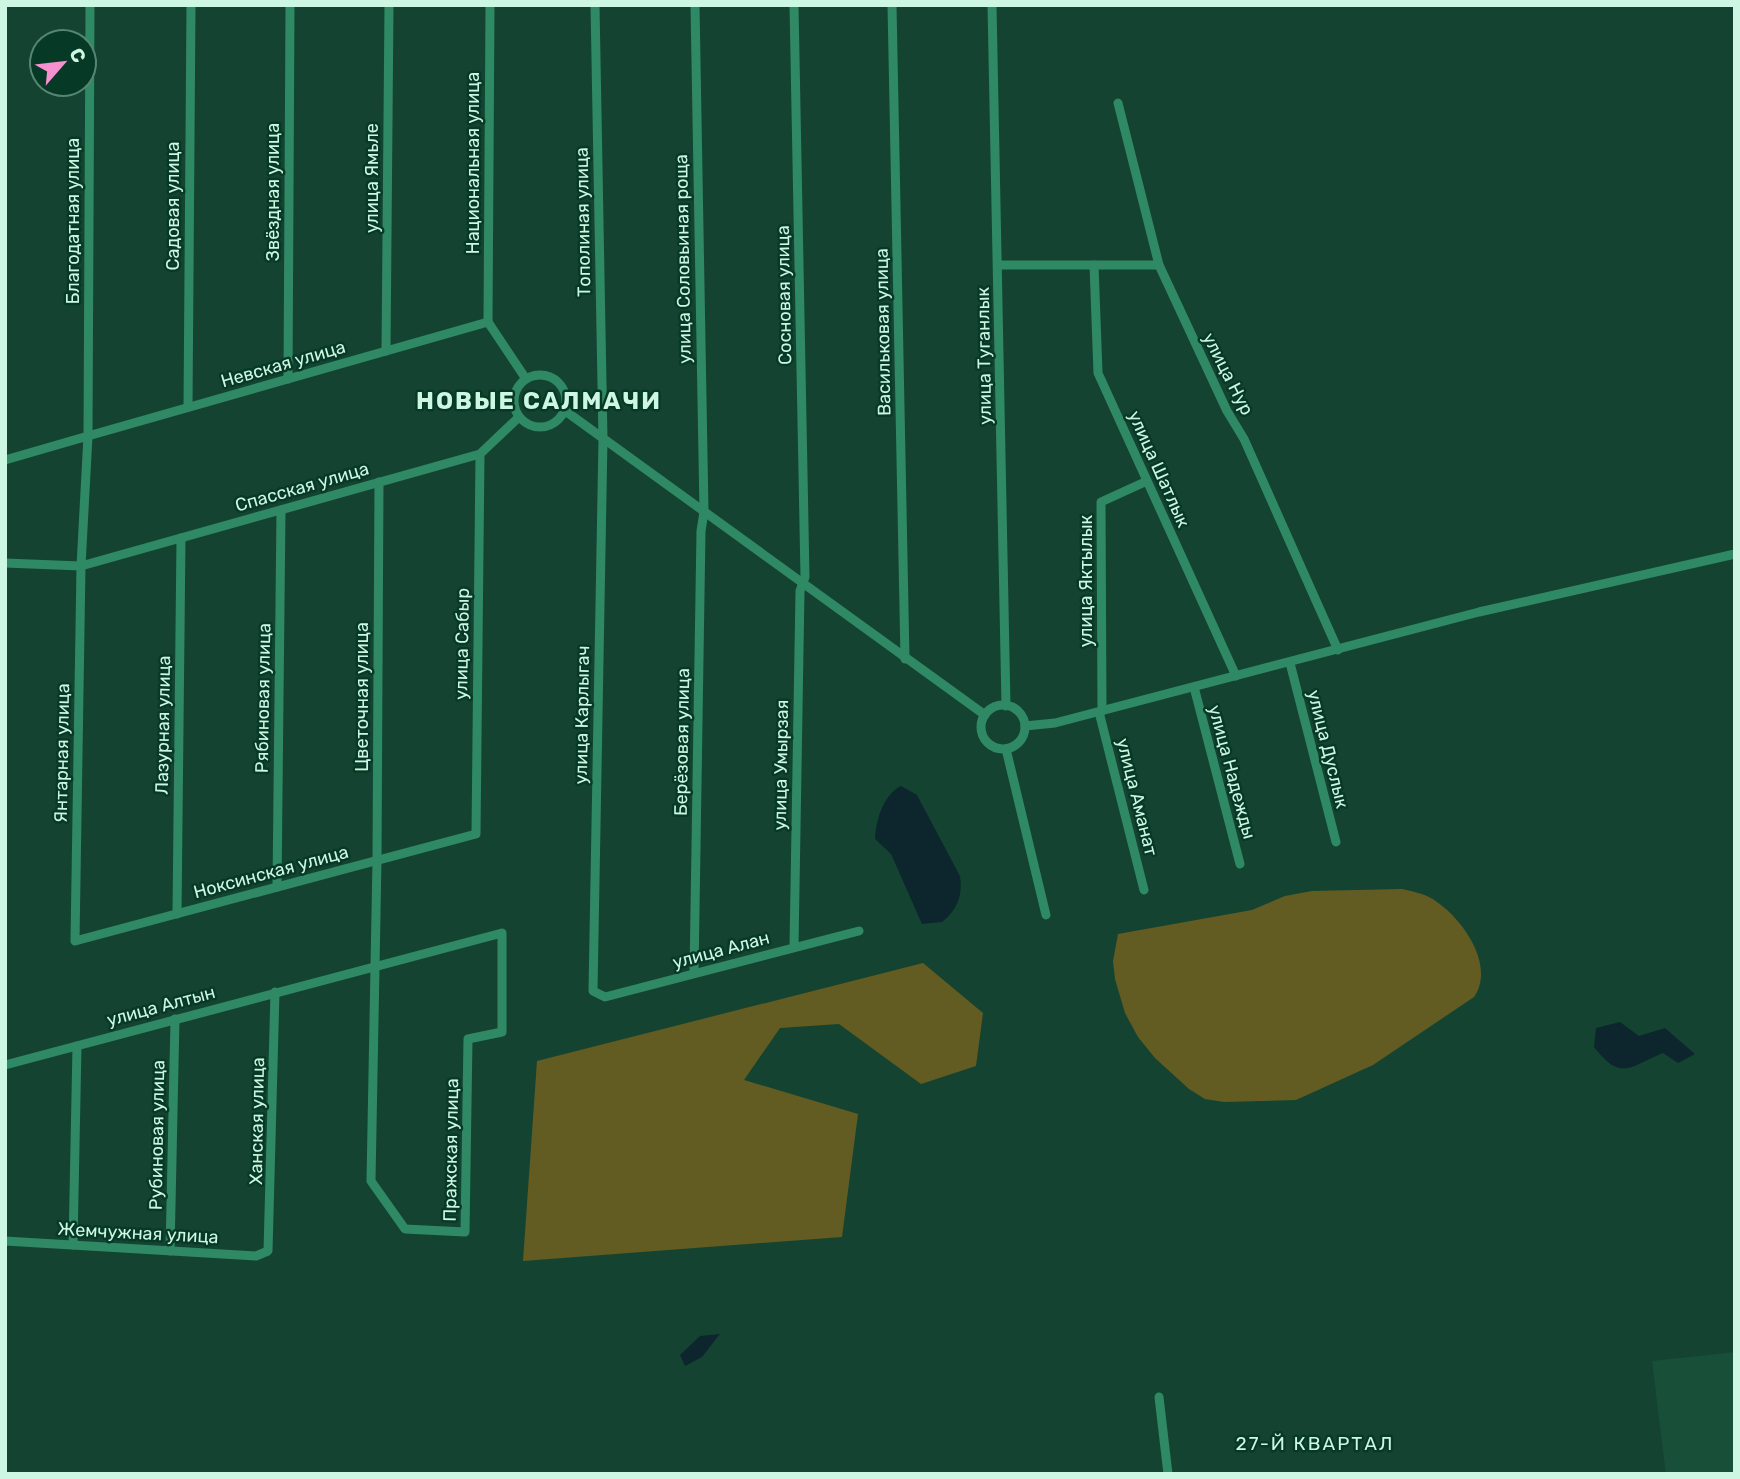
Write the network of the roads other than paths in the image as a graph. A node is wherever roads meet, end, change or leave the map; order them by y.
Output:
1 (90, 5) edge
2 (191, 5) edge
3 (290, 5) edge
4 (389, 5) edge
5 (489, 5) edge
6 (595, 5) edge
7 (695, 5) edge
8 (794, 5) edge
9 (892, 5) edge
10 (992, 5) edge
11 (1118, 103) dead end
12 (998, 265) junction
13 (1094, 265) junction
14 (1159, 265) junction
15 (488, 322) junction
16 (386, 351) junction
17 (288, 379) junction
18 (526, 379) junction
19 (188, 407) junction
20 (564, 410) junction
21 (519, 417) junction
22 (88, 436) junction
23 (603, 439) junction
24 (480, 454) junction
25 (5, 460) edge
26 (1147, 481) junction
27 (379, 482) junction
28 (281, 510) junction
29 (704, 512) junction
30 (181, 538) junction
31 (1735, 554) edge
32 (5, 563) edge
33 (81, 566) junction
34 (802, 584) junction
35 (1338, 650) junction
36 (905, 659) junction
37 (1290, 663) junction
38 (1236, 676) junction
39 (1194, 687) junction
40 (1006, 706) junction
41 (1100, 712) junction
42 (985, 715) junction
43 (1025, 726) junction
44 (1006, 749) junction
45 (476, 834) joint
46 (1336, 842) dead end
47 (377, 860) junction
48 (1240, 864) dead end
49 (277, 887) junction
50 (1144, 890) dead end
51 (376, 912) joint
52 (177, 914) junction
53 (1046, 915) dead end
54 (859, 930) dead end
55 (75, 941) joint
56 (794, 947) junction
57 (375, 964) junction
58 (694, 973) junction
59 (326, 978) joint
60 (593, 991) joint
61 (275, 992) junction
62 (175, 1019) junction
63 (77, 1046) junction
64 (5, 1065) edge
65 (5, 1241) edge
66 (73, 1245) junction
67 (170, 1251) junction
68 (268, 1251) joint
69 (1159, 1397) dead end
70 (1168, 1474) edge

1 - 22 street, Благодатная улица
2 - 19 street, Садовая улица
3 - 17 street, Звёздная улица
4 - 16 street, улица Ямьле
5 - 15 street, Национальная улица
6 - 23 street, Тополиная улица
7 - 29 street, улица Соловьиная роща
8 - 34 street, Сосновая улица
9 - 36 street, Васильковая улица
10 - 12 street, улица Туганлык
11 - 14 street, улица Нур
12 - 13 street
12 - 40 street, улица Туганлык
13 - 14 street
13 - 26 street, улица Шатлык
14 - 35 street, улица Нур
15 - 16 street, Невская улица
15 - 18 street
16 - 17 street, Невская улица
17 - 19 street, Невская улица
18 - 20 street
18 - 21 street
19 - 22 street, Невская улица
20 - 21 street
20 - 23 street
21 - 24 street, Спасская улица
22 - 25 street, Невская улица
22 - 33 street, Благодатная улица
23 - 29 street
23 - 60 street, улица Карлыгач
24 - 27 street, Спасская улица
24 - 45 street, улица Сабыр
26 - 38 street, улица Шатлык
26 - 41 street, улица Яктылык
27 - 28 street, Спасская улица
27 - 47 street, Цветочная улица
28 - 30 street, Спасская улица
28 - 49 street, Рябиновая улица
29 - 34 street
29 - 58 street, Берёзовая улица
30 - 33 street, Спасская улица
30 - 52 street, Лазурная улица
31 - 35 street
32 - 33 street, Спасская улица
33 - 55 street, Янтарная улица
34 - 36 street
34 - 56 street, улица Умырзая
35 - 37 street
36 - 42 street
37 - 38 street
37 - 46 street, улица Дуслык
38 - 39 street
39 - 41 street
39 - 48 street, улица Надежды
40 - 42 street
40 - 43 street
41 - 43 street
41 - 50 street, улица Аманат
42 - 44 street
43 - 44 street
44 - 53 street
45 - 47 street, Ноксинская улица
47 - 49 street, Ноксинская улица
47 - 51 street, Цветочная улица
49 - 52 street, Ноксинская улица
51 - 57 street, Пражская улица
52 - 55 street, Ноксинская улица
54 - 56 street, улица Алан
56 - 58 street, улица Алан
57 - 57 street, Пражская улица
57 - 59 street, Пражская улица
58 - 60 street, улица Алан
59 - 61 street, улица Алтын
61 - 62 street, улица Алтын
61 - 68 street, Ханская улица
62 - 63 street, улица Алтын
62 - 67 street, Рубиновая улица
63 - 64 street, улица Алтын
63 - 66 street
65 - 66 street, Жемчужная улица
66 - 67 street, Жемчужная улица
67 - 68 street, Жемчужная улица
69 - 70 street

